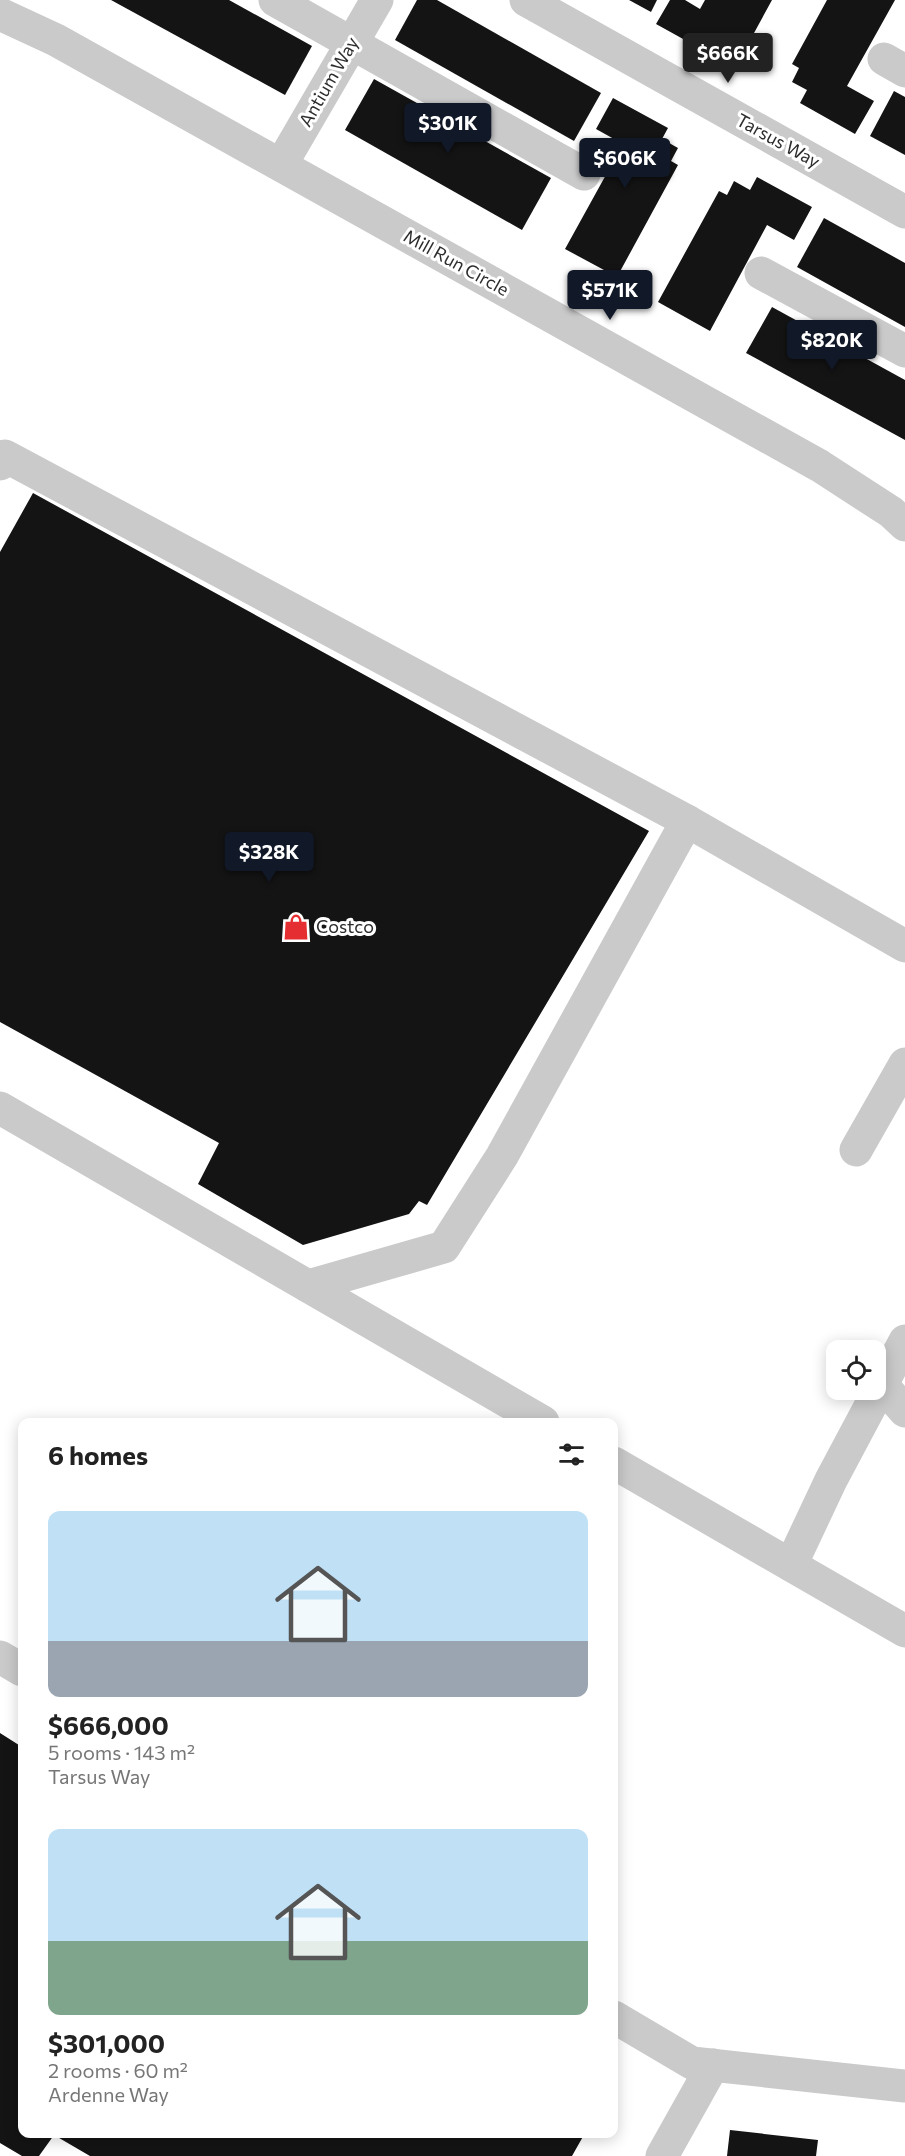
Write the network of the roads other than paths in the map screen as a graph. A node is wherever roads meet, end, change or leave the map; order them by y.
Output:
1 (275, 0) edge
2 (377, 0) edge
3 (526, 0) edge
4 (0, 14) edge
5 (351, 43) junction
6 (281, 165) junction
7 (584, 174) dead end
8 (905, 212) edge
9 (761, 273) dead end
10 (905, 351) edge
11 (2, 458) edge
12 (905, 525) edge
13 (687, 821) junction
14 (905, 945) edge
15 (905, 1064) edge
16 (0, 1108) edge
17 (856, 1150) dead end
18 (308, 1286) junction
19 (905, 1341) edge
20 (886, 1380) edge
21 (886, 1389) edge
22 (875, 1400) edge
23 (905, 1411) edge
24 (536, 1418) edge
25 (618, 1464) edge
26 (791, 1565) junction
27 (905, 1631) edge
28 (0, 1657) edge
29 (18, 1668) edge
30 (618, 2019) edge
31 (713, 2065) junction
32 (905, 2086) edge
33 (662, 2156) edge

1 - 5 street
2 - 5 street, Antium Way
3 - 8 street, Tarsus Way
4 - 6 street, Mill Run Circle
5 - 6 street, Antium Way
5 - 7 street
6 - 12 street, Mill Run Circle
9 - 10 street
11 - 13 street
13 - 14 street
13 - 18 street
15 - 17 street
16 - 18 street
18 - 24 street
19 - 20 street
21 - 23 street
22 - 26 street
25 - 26 street
26 - 27 street
28 - 29 street
30 - 31 street
31 - 32 street
31 - 33 street

